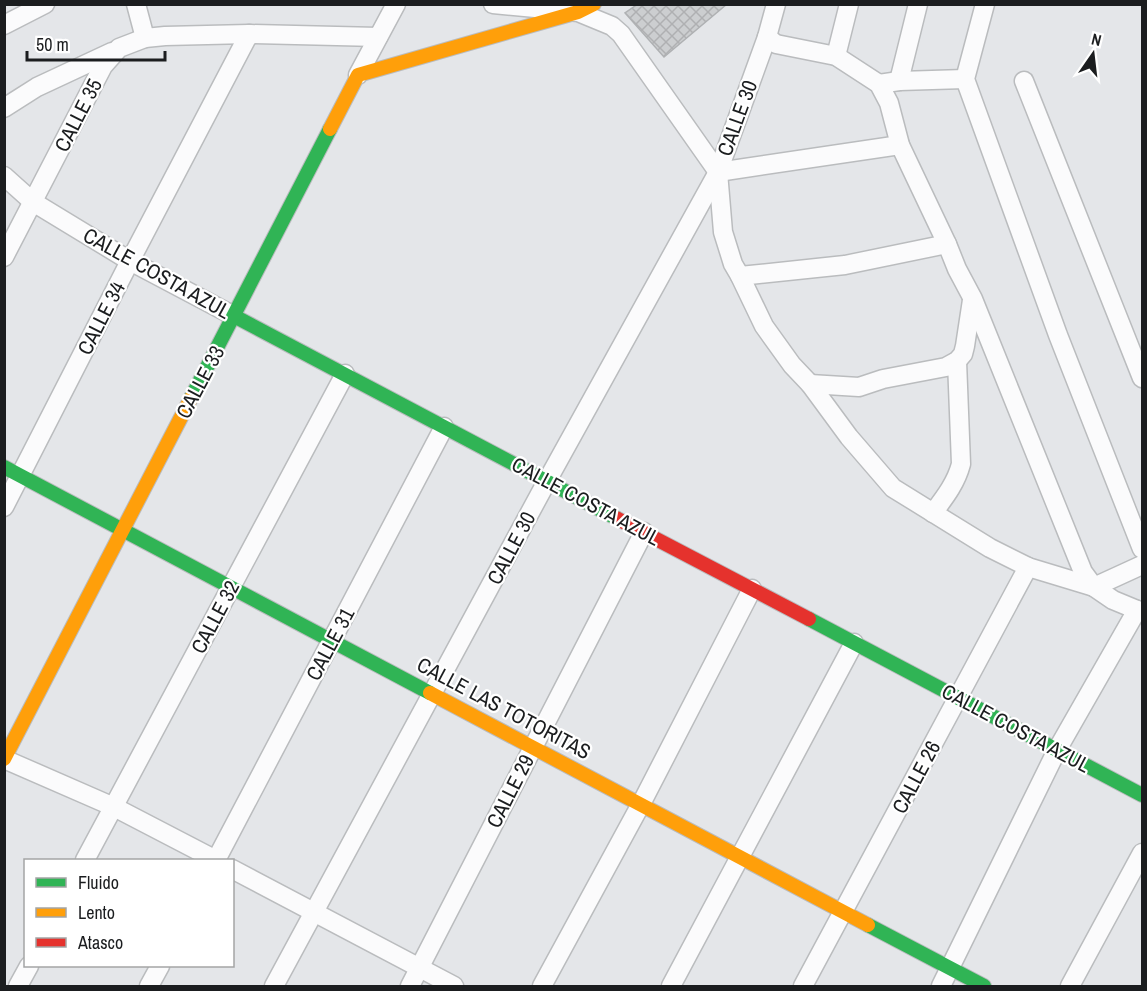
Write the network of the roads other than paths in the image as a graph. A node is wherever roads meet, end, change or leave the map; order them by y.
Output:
1 (45, 4) edge
2 (136, 4) edge
3 (396, 4) edge
4 (493, 4) edge
5 (594, 4) edge
6 (776, 4) edge
7 (849, 4) edge
8 (918, 4) edge
9 (985, 4) edge
10 (24, 10) edge
11 (578, 12) junction
12 (4, 25) edge
13 (249, 34) junction
14 (378, 37) junction
15 (767, 37) junction
16 (145, 38) junction
17 (119, 48) junction
18 (836, 56) junction
19 (357, 75) junction
20 (965, 79) junction
21 (899, 81) junction
22 (1024, 81) dead end
23 (879, 84) junction
24 (4, 108) edge
25 (900, 145) junction
26 (718, 172) junction
27 (4, 176) edge
28 (33, 202) junction
29 (947, 244) junction
30 (5, 254) edge
31 (130, 261) junction
32 (740, 276) junction
33 (973, 299) junction
34 (234, 316) junction
35 (957, 361) junction
36 (345, 374) junction
37 (1143, 378) edge
38 (810, 384) junction
39 (444, 427) junction
40 (4, 467) edge
41 (21, 476) junction
42 (547, 481) junction
43 (4, 507) edge
44 (933, 513) junction
45 (122, 530) junction
46 (644, 532) junction
47 (1143, 549) edge
48 (1143, 565) edge
49 (1028, 567) junction
50 (231, 587) junction
51 (1094, 587) junction
52 (752, 589) junction
53 (1140, 611) edge
54 (332, 641) junction
55 (854, 643) junction
56 (433, 694) junction
57 (958, 697) junction
58 (533, 747) junction
59 (1058, 750) junction
60 (5, 759) edge
61 (1143, 795) edge
62 (641, 804) junction
63 (114, 807) junction
64 (1143, 853) edge
65 (740, 857) junction
66 (86, 859) edge
67 (214, 859) edge
68 (217, 859) edge
69 (234, 870) edge
70 (313, 912) junction
71 (844, 912) junction
72 (28, 967) edge
73 (159, 967) edge
74 (420, 968) junction
75 (950, 969) junction
76 (18, 987) edge
77 (149, 987) edge
78 (274, 987) edge
79 (410, 987) edge
80 (454, 987) edge
81 (542, 987) edge
82 (671, 987) edge
83 (803, 987) edge
84 (941, 987) edge
85 (984, 987) edge
86 (1070, 987) edge

1 - 10 street
2 - 16 street
3 - 14 street, CALLE 33
4 - 11 street
5 - 11 street
6 - 15 street, CALLE 30
7 - 18 street
8 - 21 street
9 - 20 street
10 - 12 street
11 - 19 street
11 - 26 street
13 - 14 street
13 - 16 street
13 - 31 street, CALLE 34
14 - 19 street, CALLE 33
15 - 18 street
15 - 26 street, CALLE 30
16 - 17 street
17 - 24 street
17 - 28 street, CALLE 35
18 - 23 street
19 - 34 street, CALLE 33
20 - 21 street
20 - 47 street
21 - 23 street
22 - 37 street
23 - 25 street
25 - 26 street
25 - 29 street
26 - 32 street
26 - 42 street, CALLE 30
27 - 28 street, CALLE COSTA AZUL
28 - 30 street, CALLE 35
28 - 31 street, CALLE COSTA AZUL
29 - 32 street
29 - 33 street
31 - 34 street, CALLE COSTA AZUL
31 - 41 street, CALLE 34
32 - 38 street
33 - 35 street
33 - 51 street
34 - 36 street, CALLE COSTA AZUL
34 - 45 street, CALLE 33
35 - 38 street
35 - 44 street
36 - 39 street, CALLE COSTA AZUL
36 - 50 street, CALLE 32
38 - 44 street
39 - 42 street, CALLE COSTA AZUL
39 - 54 street, CALLE 31
40 - 41 street, CALLE LAS TOTORITAS
41 - 43 street, CALLE 34
41 - 45 street, CALLE LAS TOTORITAS
42 - 46 street, CALLE COSTA AZUL
42 - 56 street, CALLE 30
44 - 49 street
45 - 50 street, CALLE LAS TOTORITAS
45 - 60 street, CALLE 33
46 - 52 street, CALLE COSTA AZUL
46 - 58 street, CALLE 29
48 - 51 street
49 - 51 street
49 - 57 street, CALLE 26
50 - 54 street, CALLE LAS TOTORITAS
50 - 63 street, CALLE 32
51 - 53 street
52 - 55 street, CALLE COSTA AZUL
52 - 62 street
53 - 59 street
54 - 56 street, CALLE LAS TOTORITAS
54 - 68 street, CALLE 31
55 - 57 street, CALLE COSTA AZUL
55 - 65 street
56 - 58 street, CALLE LAS TOTORITAS
56 - 70 street, CALLE 30
57 - 59 street, CALLE COSTA AZUL
57 - 71 street, CALLE 26
58 - 62 street, CALLE LAS TOTORITAS
58 - 74 street, CALLE 29
59 - 61 street, CALLE COSTA AZUL
59 - 75 street
60 - 63 street
62 - 65 street, CALLE LAS TOTORITAS
62 - 81 street
63 - 66 street, CALLE 32
63 - 67 street
64 - 86 street
65 - 71 street, CALLE LAS TOTORITAS
65 - 82 street
69 - 70 street
70 - 74 street
70 - 78 street, CALLE 30
71 - 75 street, CALLE LAS TOTORITAS
71 - 83 street, CALLE 26
72 - 76 street
73 - 77 street
74 - 79 street, CALLE 29
74 - 80 street
75 - 84 street
75 - 85 street, CALLE LAS TOTORITAS

